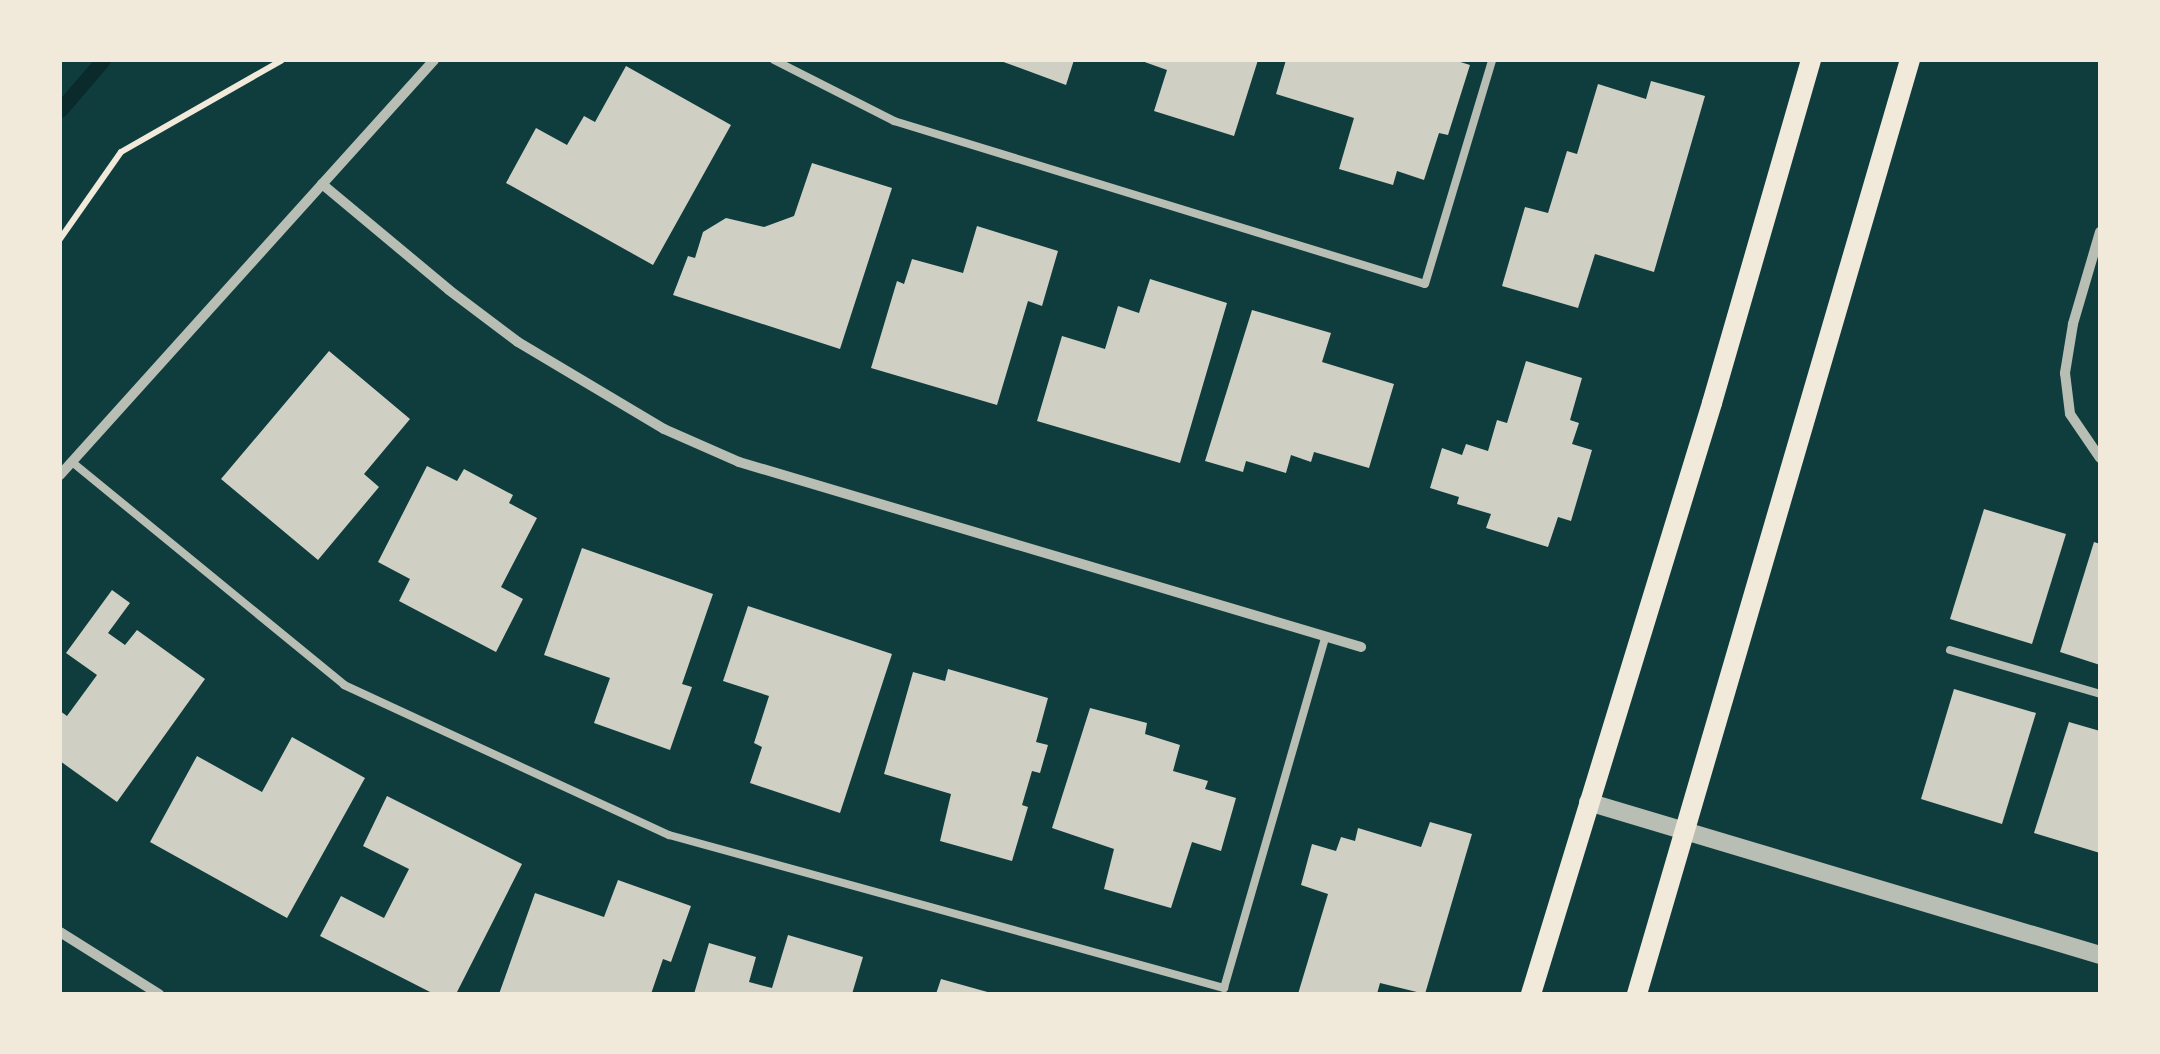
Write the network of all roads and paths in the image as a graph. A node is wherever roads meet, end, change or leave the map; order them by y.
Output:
1 (282, 60) edge
2 (434, 60) edge
3 (774, 60) edge
4 (1492, 60) edge
5 (1811, 60) edge
6 (1910, 60) edge
7 (322, 184) junction
8 (2100, 232) edge
9 (60, 240) edge
10 (2100, 458) edge
11 (72, 462) junction
12 (60, 475) edge
13 (1325, 637) junction
14 (1362, 647) dead end
15 (1950, 650) dead end
16 (2100, 694) edge
17 (1588, 802) junction
18 (1682, 832) junction
19 (60, 932) edge
20 (2100, 954) edge
21 (159, 994) edge
22 (1531, 994) edge
23 (1637, 994) edge

1 - 9 path
2 - 7 street
3 - 4 lane
5 - 17 main road
6 - 18 main road
7 - 11 street
7 - 13 street
8 - 10 street
11 - 12 street
11 - 13 lane
13 - 14 street
15 - 16 lane
17 - 18 street
17 - 22 main road
18 - 20 street
18 - 23 main road
19 - 21 street

